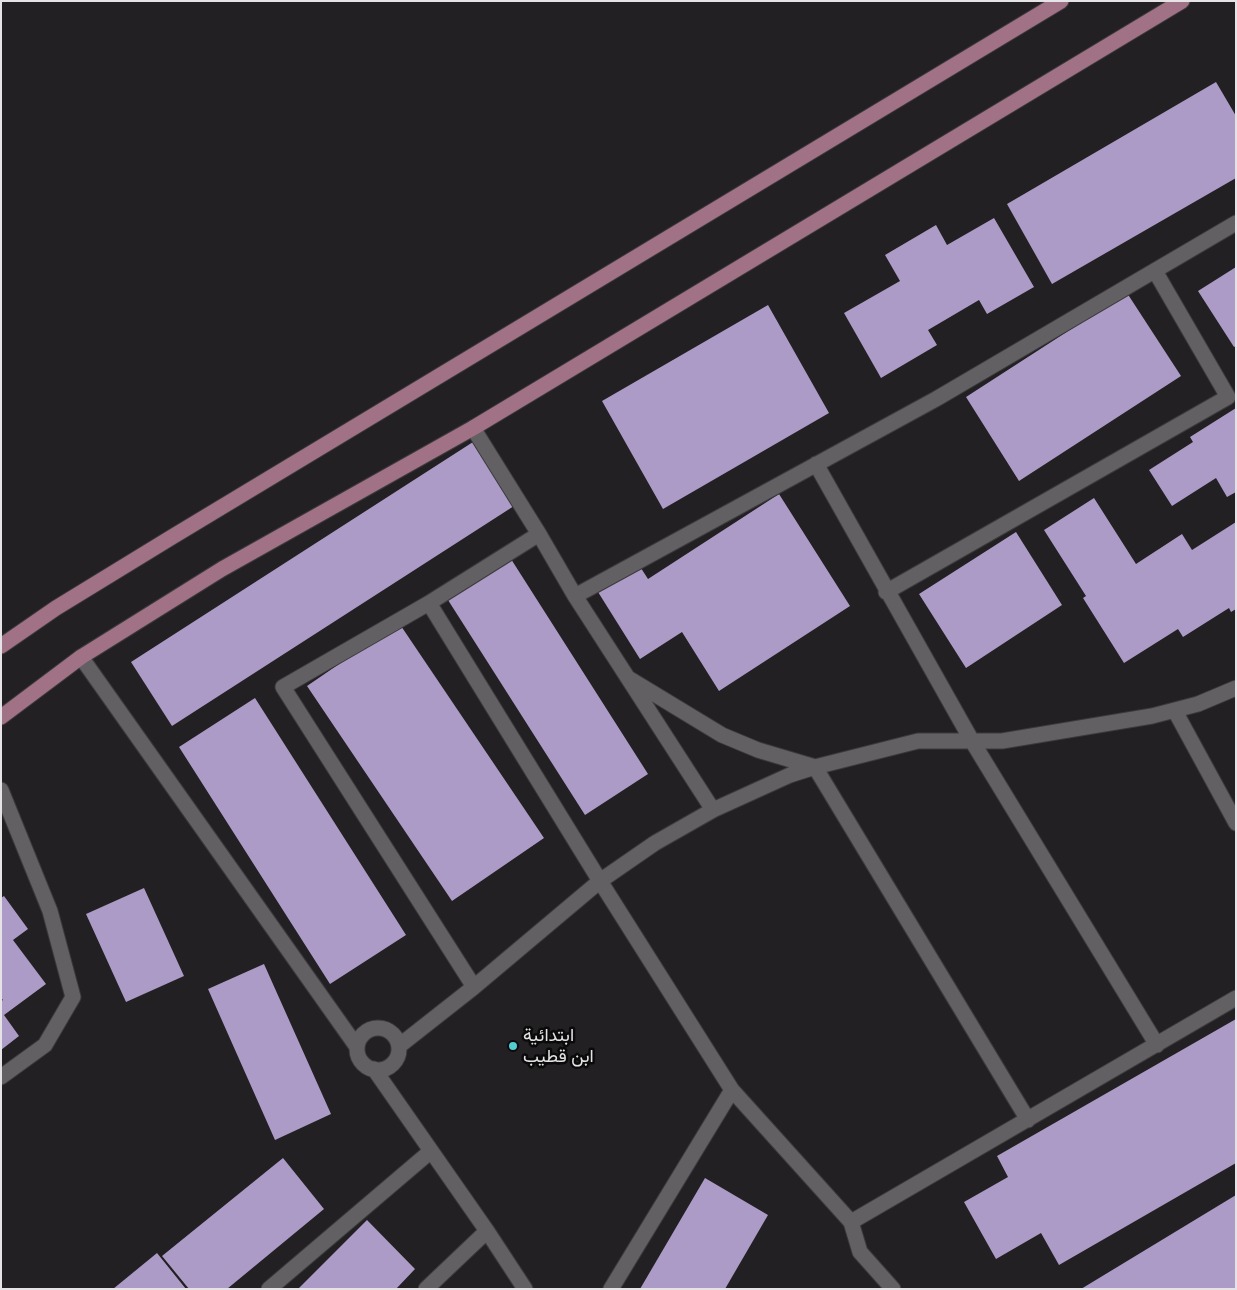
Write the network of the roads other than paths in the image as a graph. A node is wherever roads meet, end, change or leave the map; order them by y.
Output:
1 (1061, 1) edge
2 (1182, 1) edge
3 (1236, 223) edge
4 (1155, 270) junction
5 (472, 428) junction
6 (816, 464) junction
7 (539, 534) junction
8 (886, 592) junction
9 (575, 596) junction
10 (429, 603) junction
11 (1, 646) edge
12 (81, 657) junction
13 (628, 678) junction
14 (1236, 688) edge
15 (1175, 711) junction
16 (1, 716) edge
17 (972, 741) junction
18 (815, 767) junction
19 (1, 790) edge
20 (713, 810) junction
21 (1236, 823) edge
22 (600, 881) junction
23 (474, 987) junction
24 (1236, 998) edge
25 (1157, 1045) junction
26 (399, 1046) junction
27 (357, 1047) junction
28 (374, 1069) junction
29 (1, 1078) edge
30 (732, 1090) junction
31 (1028, 1120) junction
32 (430, 1151) junction
33 (851, 1222) junction
34 (487, 1231) junction
35 (269, 1289) edge
36 (426, 1289) edge
37 (525, 1289) edge
38 (611, 1289) edge
39 (893, 1289) edge

1 - 11 main road
2 - 5 main road
3 - 4 street
4 - 6 street
4 - 8 street
5 - 7 street
5 - 12 main road
6 - 8 street
6 - 9 street
7 - 9 street
7 - 10 street
8 - 17 street
9 - 13 street
10 - 22 street
10 - 23 street
12 - 16 main road
12 - 27 street
13 - 18 street
13 - 20 street
14 - 15 street
15 - 17 street
15 - 21 street
17 - 18 street
17 - 25 street
18 - 20 street
18 - 31 street
19 - 29 street
20 - 22 street
22 - 23 street
22 - 30 street
23 - 26 street
24 - 25 street
25 - 31 street
26 - 27 street
26 - 28 street
27 - 28 street
28 - 32 street
30 - 33 street
30 - 38 street
31 - 33 street
32 - 34 street
32 - 35 street
33 - 39 street
34 - 36 street
34 - 37 street

